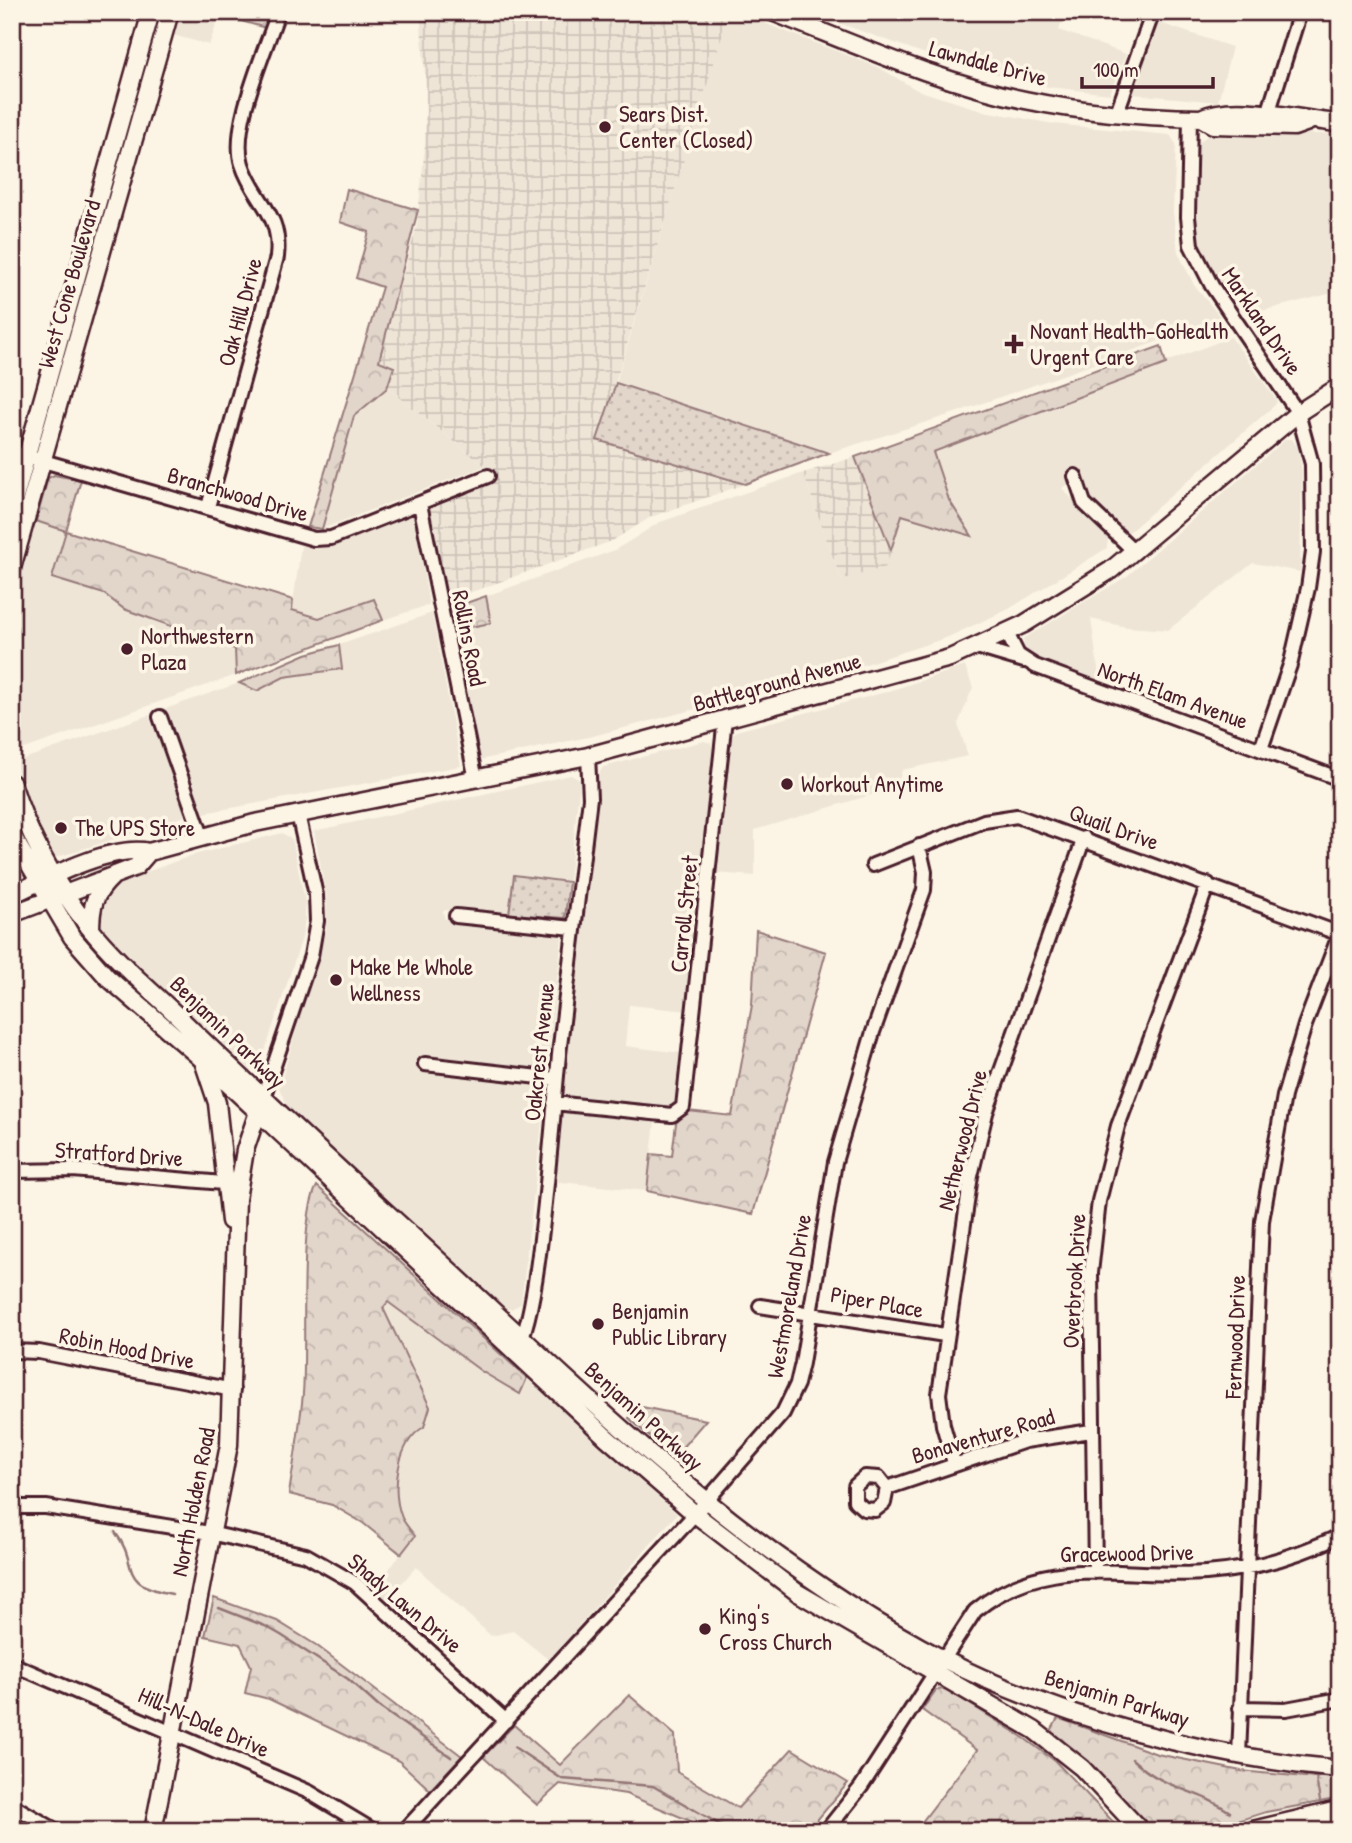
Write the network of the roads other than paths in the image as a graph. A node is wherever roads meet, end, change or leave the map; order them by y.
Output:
1 (151, 12) edge
2 (170, 12) edge
3 (278, 12) edge
4 (772, 12) edge
5 (1153, 12) edge
6 (1300, 12) edge
7 (1117, 112) junction
8 (1268, 114) junction
9 (1196, 118) junction
10 (1308, 122) junction
11 (1340, 123) edge
12 (1340, 386) edge
13 (1298, 413) junction
14 (28, 456) edge
15 (488, 476) dead end
16 (1075, 476) dead end
17 (420, 504) junction
18 (208, 507) junction
19 (12, 508) edge
20 (1135, 552) junction
21 (12, 568) edge
22 (1007, 633) junction
23 (977, 647) junction
24 (1025, 661) junction
25 (160, 717) dead end
26 (726, 718) junction
27 (1261, 749) junction
28 (587, 756) junction
29 (1340, 779) edge
30 (476, 780) junction
31 (12, 783) edge
32 (298, 814) junction
33 (12, 835) edge
34 (202, 836) junction
35 (1084, 838) junction
36 (919, 846) junction
37 (149, 852) junction
38 (873, 865) dead end
39 (115, 875) junction
40 (55, 876) junction
41 (38, 883) junction
42 (1208, 884) junction
43 (65, 893) junction
44 (12, 895) edge
45 (47, 900) junction
46 (12, 914) edge
47 (456, 916) dead end
48 (573, 928) junction
49 (91, 930) junction
50 (1340, 933) edge
51 (203, 1062) junction
52 (425, 1064) dead end
53 (556, 1079) junction
54 (263, 1097) junction
55 (554, 1103) junction
56 (257, 1114) junction
57 (12, 1171) edge
58 (223, 1183) junction
59 (236, 1233) junction
60 (761, 1306) dead end
61 (810, 1312) junction
62 (945, 1335) junction
63 (519, 1343) junction
64 (12, 1351) edge
65 (233, 1390) junction
66 (1091, 1432) junction
67 (954, 1463) junction
68 (887, 1488) dead end
69 (12, 1507) edge
70 (701, 1508) junction
71 (210, 1533) junction
72 (1340, 1536) edge
73 (1247, 1566) junction
74 (1095, 1572) junction
75 (12, 1664) edge
76 (940, 1665) junction
77 (1340, 1699) edge
78 (1240, 1709) junction
79 (506, 1721) junction
80 (171, 1730) junction
81 (1239, 1755) junction
82 (1340, 1769) edge
83 (12, 1805) edge
84 (1340, 1811) edge
85 (57, 1831) edge
86 (153, 1831) edge
87 (374, 1831) edge
88 (404, 1831) edge
89 (826, 1831) edge
90 (1141, 1831) edge
91 (1255, 1831) edge

1 - 14 main road, West Cone Boulevard
2 - 14 main road, West Cone Boulevard
3 - 18 street, Oak Hill Drive
4 - 7 main road, Lawndale Drive
5 - 7 street
6 - 8 street
7 - 9 main road, Lawndale Drive
8 - 9 main road, Lawndale Drive
8 - 10 main road, Lawndale Drive
9 - 10 main road, Lawndale Drive
9 - 13 street, Markland Drive
10 - 11 main road, Lawndale Drive
12 - 13 main road, Battleground Avenue
13 - 20 main road, Battleground Avenue
13 - 27 street, Markland Drive
14 - 18 street, Branchwood Drive
14 - 19 main road, West Cone Boulevard
14 - 21 main road, West Cone Boulevard
15 - 17 street, Branchwood Drive
16 - 20 street
17 - 18 street, Branchwood Drive
17 - 30 street, Rollins Road
20 - 22 main road, Battleground Avenue
22 - 23 main road, Battleground Avenue
22 - 24 street
23 - 24 street, North Elam Avenue
23 - 26 main road, Battleground Avenue
24 - 27 street, North Elam Avenue
25 - 34 street
26 - 28 main road, Battleground Avenue
26 - 55 street, Carroll Street
27 - 29 street, North Elam Avenue
28 - 30 main road, Battleground Avenue
28 - 48 street, Oakcrest Avenue
30 - 32 main road, Battleground Avenue
31 - 40 main road
32 - 34 main road, Battleground Avenue
32 - 54 street
33 - 41 main road
34 - 37 main road, Battleground Avenue
35 - 36 street, Quail Drive
35 - 42 street, Quail Drive
35 - 62 street, Netherwood Drive
36 - 38 street, Quail Drive
36 - 61 street, Westmoreland Drive
37 - 39 main road, Battleground Avenue
37 - 40 main road, Battleground Avenue
39 - 43 main road, Battleground Avenue
39 - 49 main road
40 - 41 main road, Battleground Avenue
40 - 43 main road, Benjamin Parkway
41 - 44 main road, Battleground Avenue
41 - 45 main road, Benjamin Parkway
42 - 50 street, Quail Drive
42 - 66 street, Overbrook Drive
43 - 45 main road, Battleground Avenue
43 - 49 main road, Benjamin Parkway
45 - 46 main road, Battleground Avenue
45 - 51 main road, Benjamin Parkway
47 - 48 street
48 - 53 street, Oakcrest Avenue
49 - 54 main road, Benjamin Parkway
50 - 73 street, Fernwood Drive
51 - 56 main road, Benjamin Parkway
51 - 58 main road
52 - 53 street
53 - 55 street, Oakcrest Avenue
54 - 56 main road, North Holden Road
54 - 63 main road, Benjamin Parkway
55 - 63 street, Oakcrest Avenue
56 - 59 main road, North Holden Road
56 - 63 main road, Benjamin Parkway
57 - 58 street, Stratford Drive
58 - 59 main road
59 - 65 main road, North Holden Road
60 - 61 street, Piper Place
61 - 62 street, Piper Place
61 - 70 street, Westmoreland Drive
62 - 67 street, Netherwood Drive
63 - 70 main road, Benjamin Parkway
64 - 65 street, Robin Hood Drive
65 - 71 main road, North Holden Road
66 - 67 street, Bonaventure Road
66 - 74 street, Overbrook Drive
67 - 68 street, Bonaventure Road
69 - 71 street, Shady Lawn Drive
70 - 76 main road, Benjamin Parkway
70 - 79 street, Westmoreland Drive
71 - 79 street, Shady Lawn Drive
71 - 80 main road, North Holden Road
72 - 73 street, Gracewood Drive
73 - 74 street, Gracewood Drive
73 - 78 street, Fernwood Drive
74 - 76 street, Gracewood Drive
75 - 80 street, Hill-N-Dale Drive
76 - 81 main road, Benjamin Parkway
76 - 89 street, Gracewood Drive
76 - 90 main road, Benjamin Parkway
77 - 78 street
78 - 81 street, Fernwood Drive
79 - 88 street, Westmoreland Drive
80 - 86 main road, North Holden Road
80 - 87 street, Hill-N-Dale Drive
81 - 82 main road, Benjamin Parkway
83 - 85 street
84 - 91 highway

